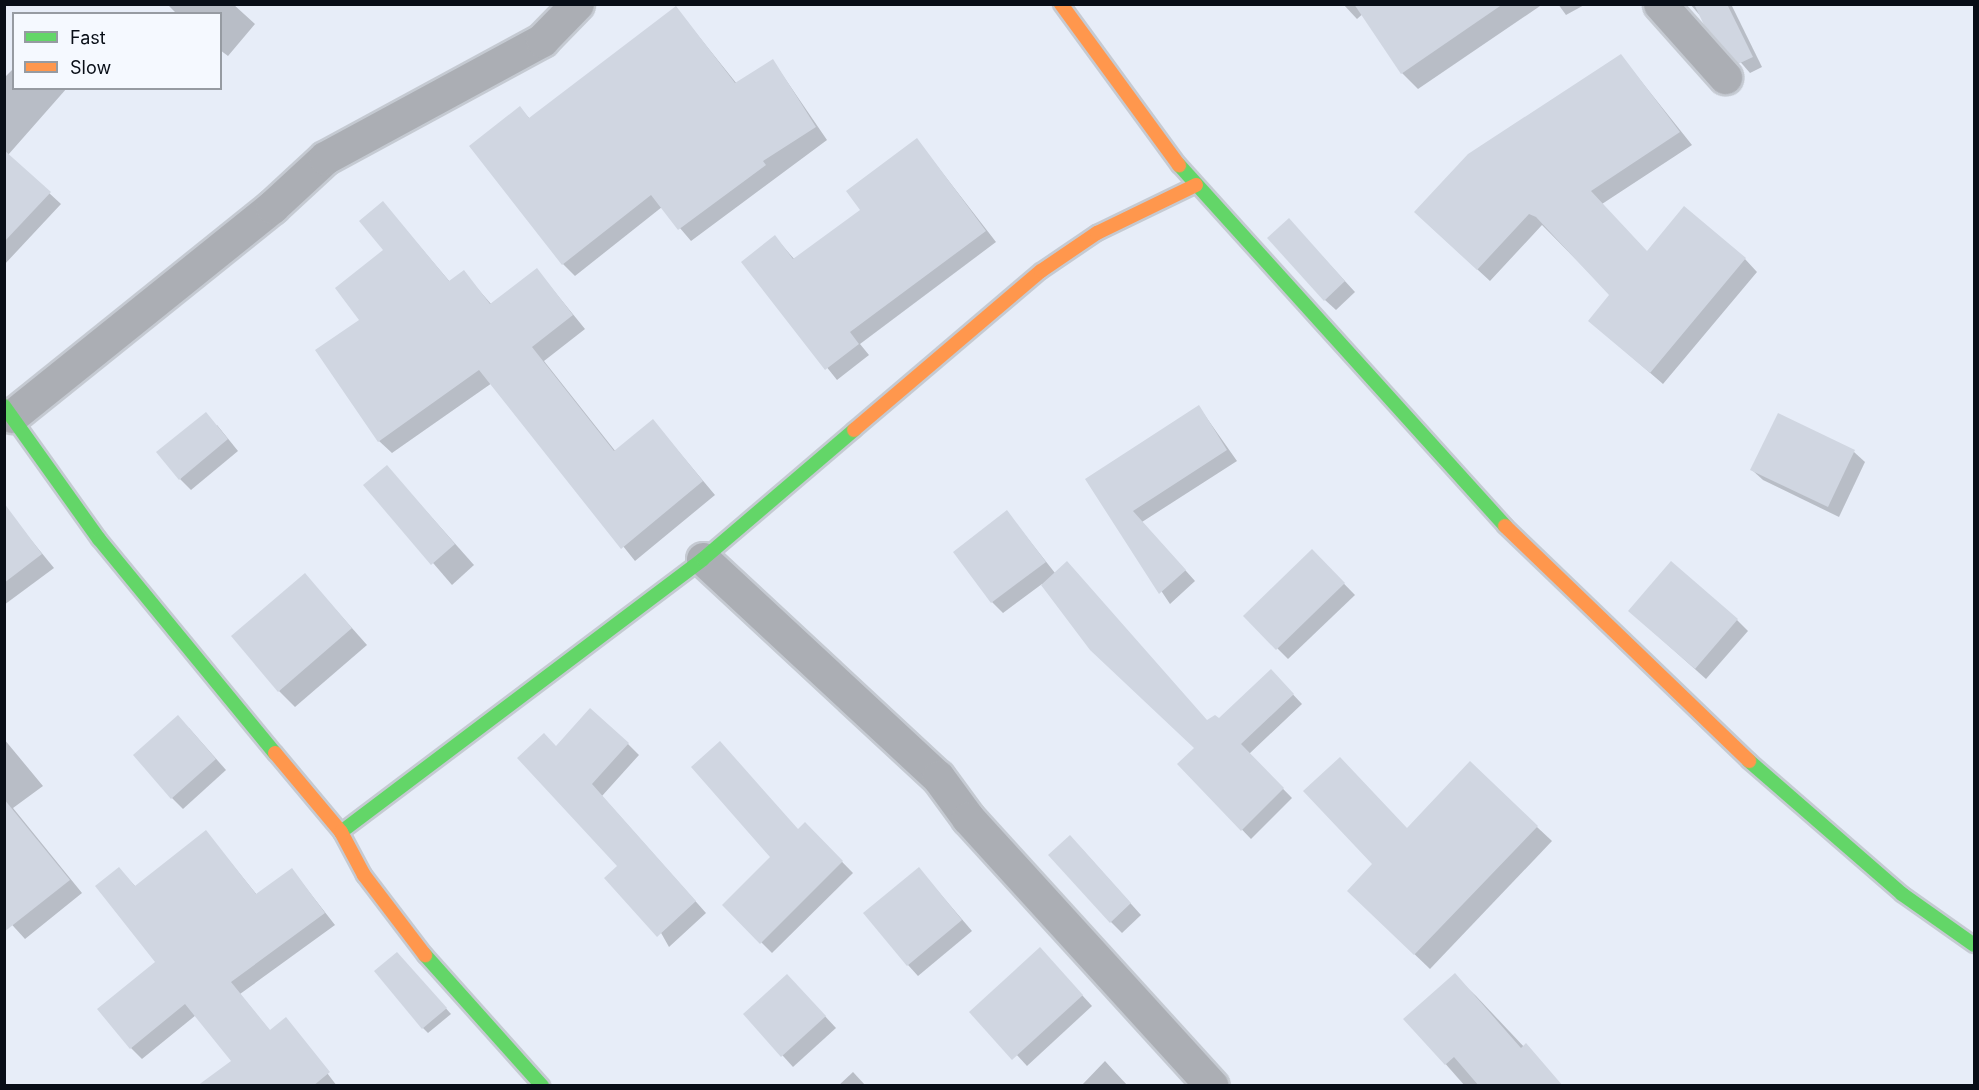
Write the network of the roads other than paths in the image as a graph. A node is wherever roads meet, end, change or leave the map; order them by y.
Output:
1 (577, 4) edge
2 (1061, 4) edge
3 (1660, 4) edge
4 (1725, 77) dead end
5 (1196, 185) junction
6 (8, 411) edge
7 (703, 559) junction
8 (341, 832) junction
9 (1974, 945) edge
10 (542, 1086) edge
11 (1212, 1086) edge

1 - 6 street
2 - 5 street
3 - 4 street
5 - 7 street
5 - 9 street
6 - 8 street
7 - 8 street
7 - 11 street
8 - 10 street

